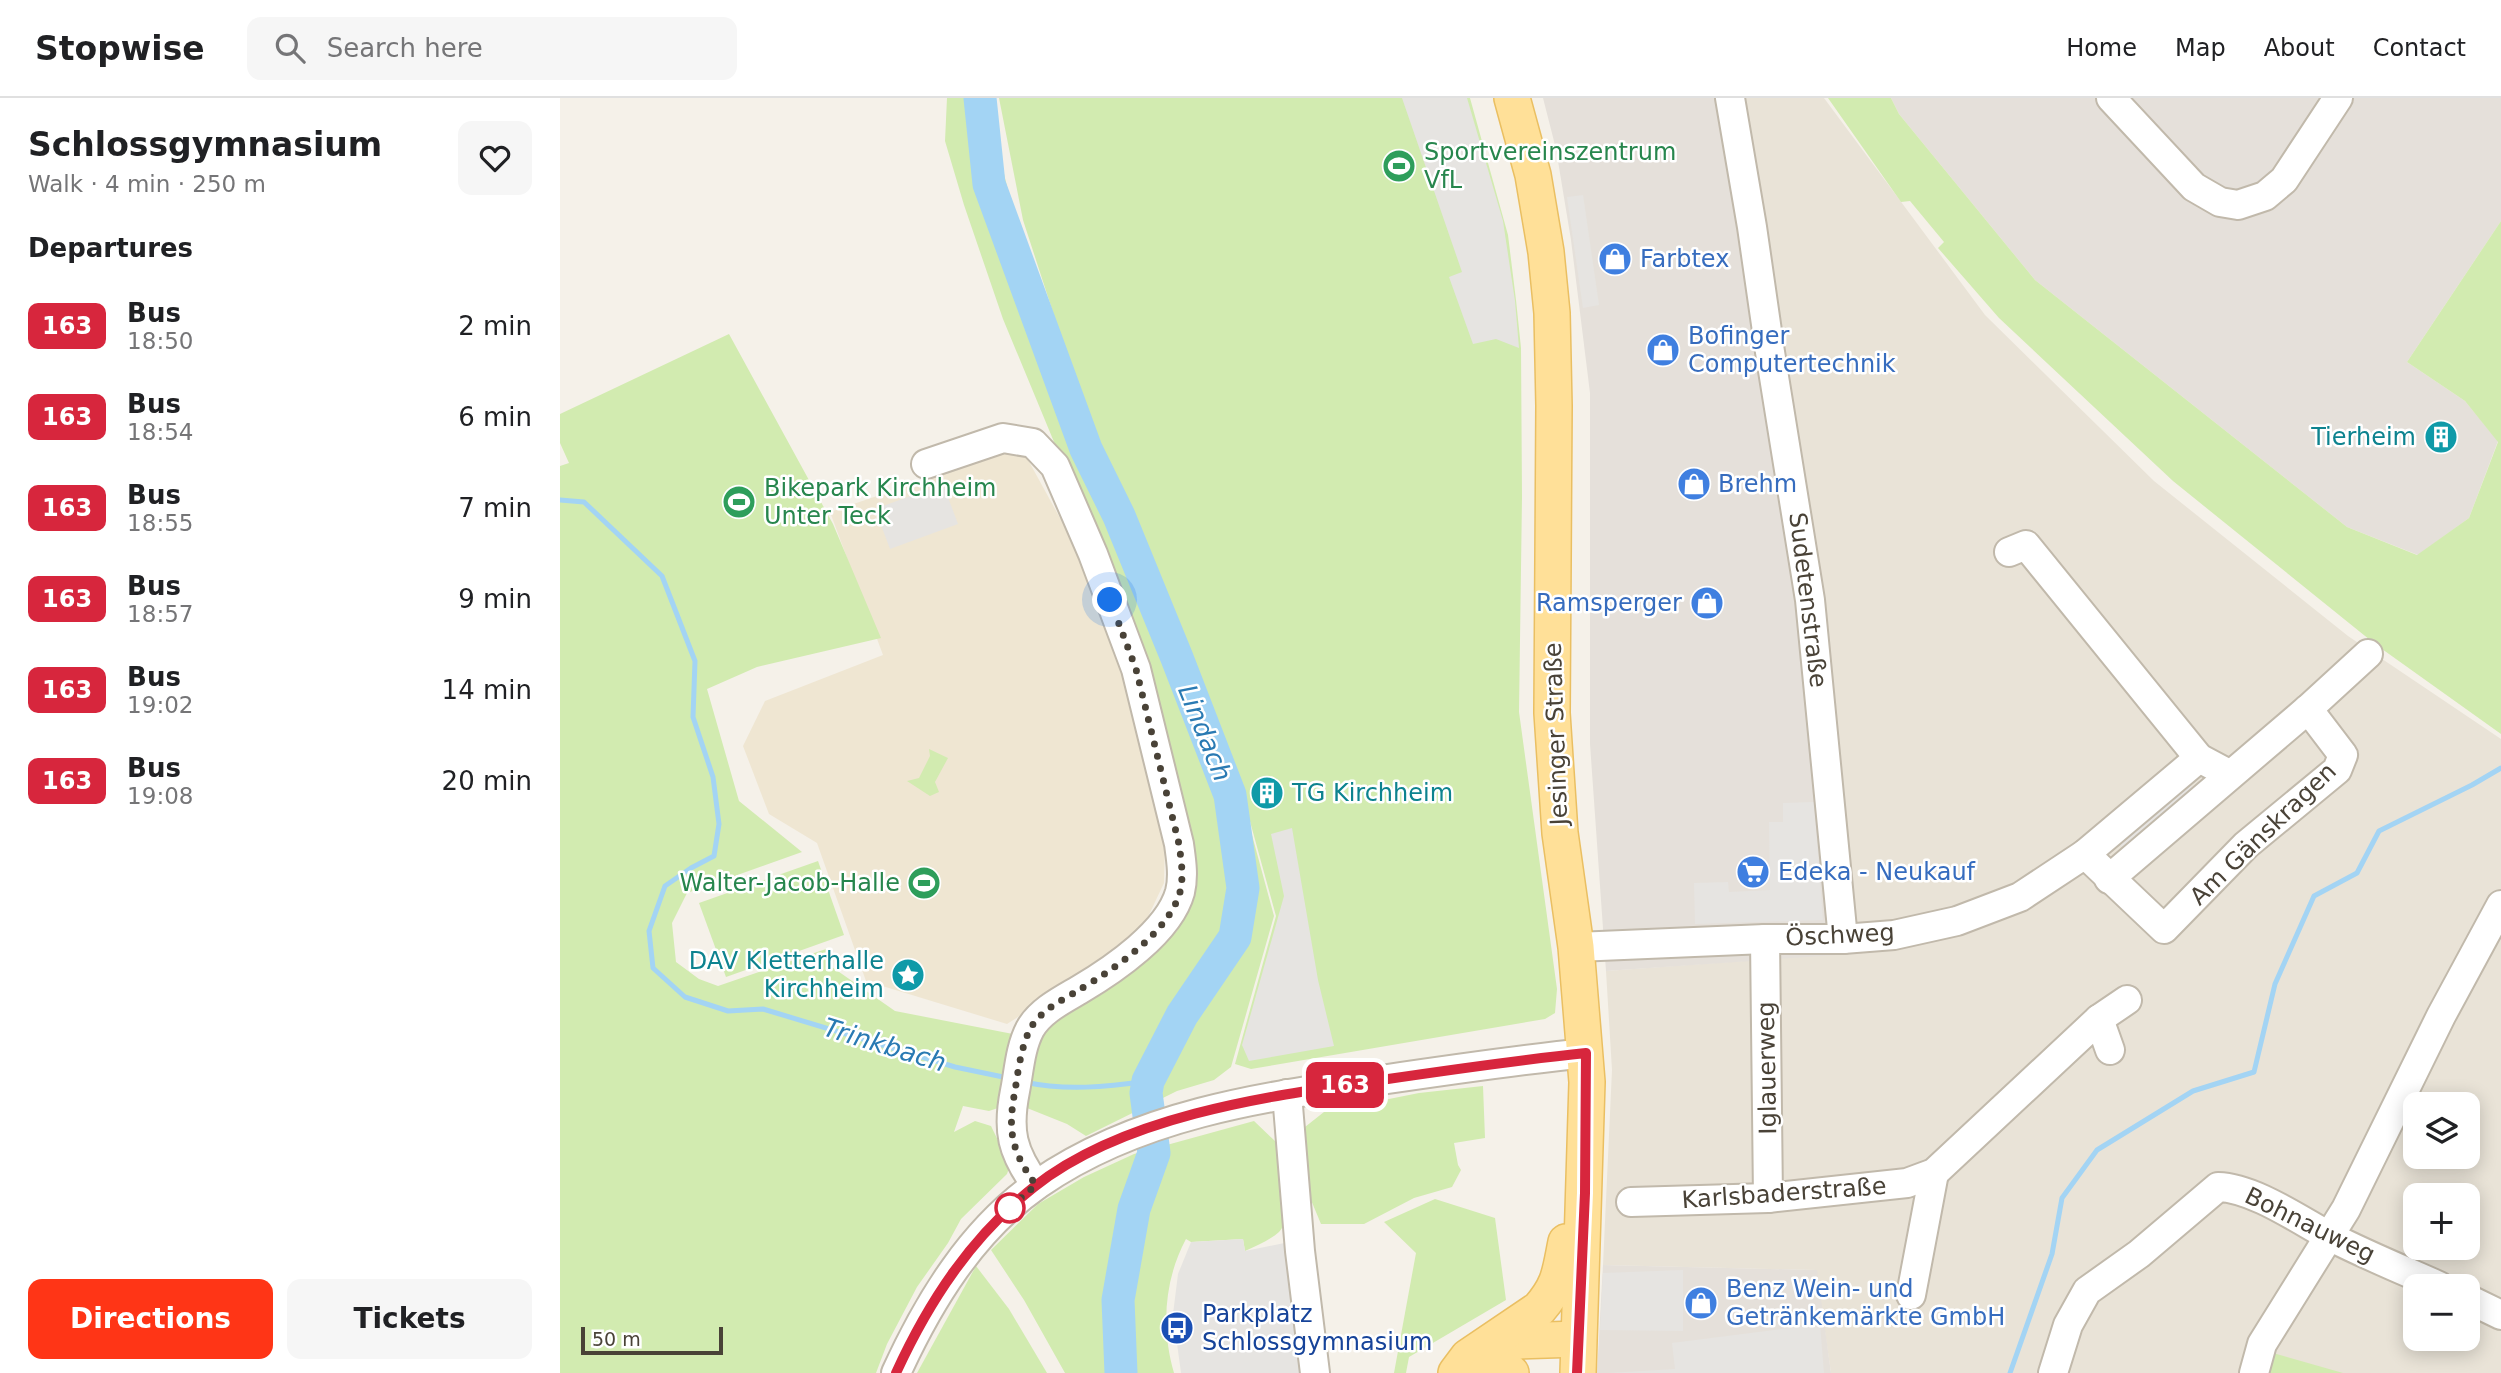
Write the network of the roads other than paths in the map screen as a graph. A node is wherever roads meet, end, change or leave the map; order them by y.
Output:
1 (1512, 98) edge
2 (1730, 98) edge
3 (2111, 98) edge
4 (2338, 98) edge
5 (926, 464) dead end
6 (2009, 552) dead end
7 (2368, 654) dead end
8 (2308, 709) junction
9 (2199, 758) junction
10 (2229, 775) junction
11 (2085, 854) junction
12 (2109, 879) junction
13 (2501, 905) edge
14 (1765, 939) junction
15 (1843, 939) junction
16 (1576, 947) junction
17 (2127, 1000) dead end
18 (2099, 1019) junction
19 (2110, 1050) dead end
20 (1586, 1053) junction
21 (1287, 1094) junction
22 (1934, 1173) junction
23 (1036, 1185) junction
24 (1585, 1193) junction
25 (1768, 1198) junction
26 (1631, 1202) dead end
27 (2329, 1236) junction
28 (2413, 1274) edge
29 (1911, 1294) dead end
30 (2480, 1305) edge
31 (2501, 1315) edge
32 (1578, 1356) edge
33 (1470, 1369) edge
34 (896, 1373) edge
35 (1315, 1373) edge
36 (1511, 1373) edge
37 (2053, 1373) edge
38 (2254, 1373) edge

1 - 16 main road, Jesinger Straße
2 - 15 street, Sudetenstraße
3 - 4 street
5 - 23 street
6 - 9 street
7 - 8 street
8 - 10 street
8 - 12 street, Am Gänskragen
9 - 10 street
9 - 11 street, Öschweg
10 - 12 street
11 - 12 street
11 - 15 street, Öschweg
13 - 27 street
14 - 15 street, Öschweg
14 - 16 street, Öschweg
14 - 25 street, Iglauerweg
16 - 20 main road, Jesinger Straße
17 - 18 street, Karlsbaderstraße
18 - 19 street
18 - 22 street, Karlsbaderstraße
20 - 21 street
20 - 24 main road, Jesinger Straße
21 - 23 street
21 - 35 street
22 - 25 street, Karlsbaderstraße
22 - 29 street
23 - 34 street
24 - 32 main road, Jesinger Straße
24 - 33 main road
25 - 26 street, Karlsbaderstraße
27 - 28 street, Bohnauweg
27 - 37 street, Bohnauweg
27 - 38 street
30 - 31 street
32 - 33 main road
33 - 36 main road

